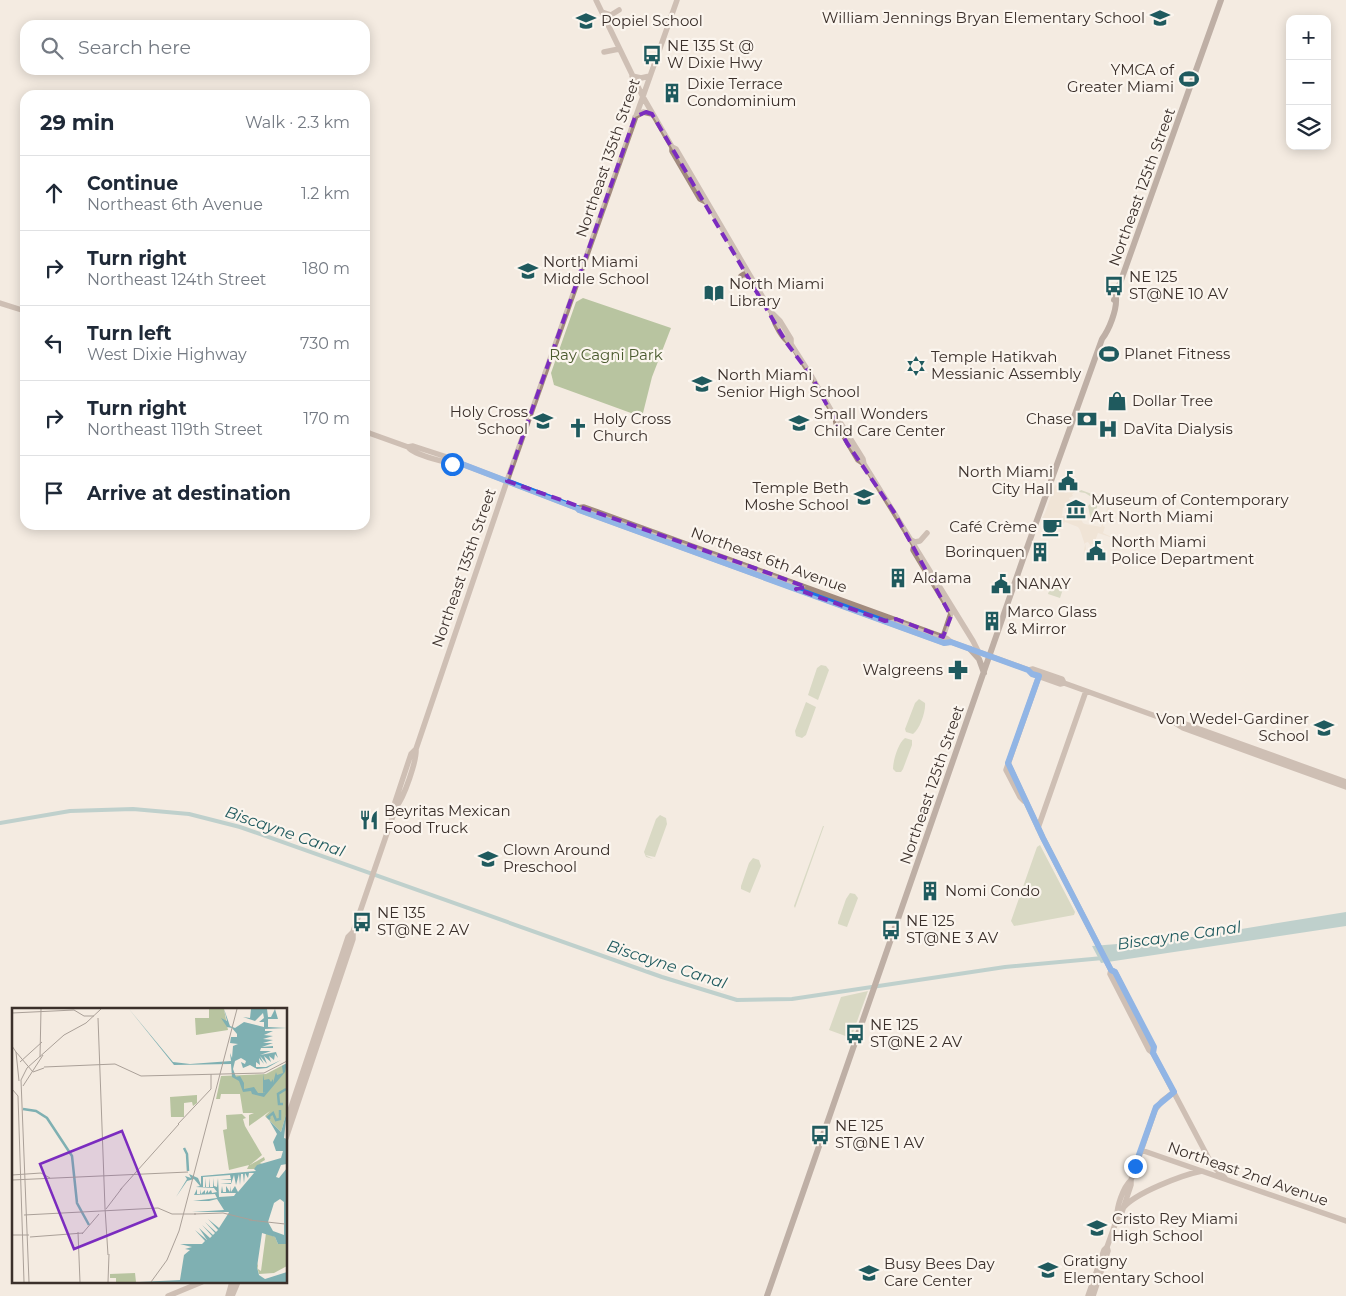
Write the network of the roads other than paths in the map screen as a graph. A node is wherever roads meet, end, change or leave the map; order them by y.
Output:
1 (596, 0) edge
2 (677, 0) edge
3 (1221, 0) edge
4 (619, 10) dead end
5 (602, 12) junction
6 (619, 49) junction
7 (604, 52) dead end
8 (632, 76) junction
9 (650, 76) junction
10 (642, 97) junction
11 (652, 114) junction
12 (635, 117) junction
13 (742, 276) dead end
14 (751, 277) junction
15 (0, 303) edge
16 (20, 309) edge
17 (772, 313) junction
18 (791, 344) junction
19 (370, 433) edge
20 (507, 481) junction
21 (577, 508) junction
22 (614, 518) junction
23 (604, 519) junction
24 (927, 533) dead end
25 (910, 539) junction
26 (914, 546) junction
27 (799, 587) junction
28 (896, 619) junction
29 (885, 621) junction
30 (943, 637) junction
31 (951, 642) junction
32 (970, 649) junction
33 (978, 651) junction
34 (990, 656) junction
35 (1028, 670) junction
36 (984, 673) junction
37 (1039, 676) junction
38 (1064, 683) junction
39 (1086, 691) junction
40 (1175, 723) junction
41 (1008, 763) junction
42 (1346, 782) edge
43 (1346, 787) edge
44 (1024, 800) junction
45 (1029, 809) junction
46 (1044, 809) junction
47 (1038, 828) junction
48 (353, 932) junction
49 (1174, 1092) junction
50 (289, 1121) edge
51 (1141, 1150) junction
52 (1211, 1162) junction
53 (1200, 1170) junction
54 (1226, 1178) junction
55 (1130, 1180) junction
56 (1123, 1208) junction
57 (1117, 1219) junction
58 (1346, 1221) edge
59 (1107, 1247) junction
60 (197, 1284) edge
61 (237, 1284) edge
62 (168, 1296) edge
63 (232, 1296) edge
64 (767, 1296) edge
65 (1088, 1296) edge
66 (1093, 1296) edge

1 - 5 main road
2 - 9 main road, Northeast 135th Street
3 - 34 main road, Northeast 125th Street
4 - 5 main road
5 - 6 main road
6 - 7 main road
6 - 8 main road
8 - 9 main road
8 - 10 main road
9 - 10 main road, Northeast 135th Street
10 - 11 main road
10 - 12 main road, Northeast 135th Street
11 - 12 main road
11 - 14 main road
12 - 20 main road, Northeast 135th Street
13 - 14 main road
14 - 17 main road
15 - 16 main road
17 - 18 main road
17 - 18 main road
18 - 25 main road
19 - 20 main road, Northeast 6th Avenue
20 - 21 main road, Northeast 6th Avenue
20 - 48 main road, Northeast 135th Street
21 - 22 main road, Northeast 6th Avenue
21 - 23 main road, Northeast 6th Avenue
22 - 23 main road
22 - 27 main road, Northeast 6th Avenue
23 - 27 main road, Northeast 6th Avenue
24 - 25 main road
25 - 26 main road
26 - 30 main road
26 - 33 main road
27 - 28 main road, Northeast 6th Avenue
27 - 29 main road, Northeast 6th Avenue
28 - 29 main road
28 - 30 main road, Northeast 6th Avenue
29 - 31 main road, Northeast 6th Avenue
30 - 31 main road, Northeast 6th Avenue
31 - 32 main road, Northeast 6th Avenue
32 - 33 main road, Northeast 6th Avenue
32 - 36 main road
33 - 34 main road, Northeast 6th Avenue
34 - 35 main road, Northeast 6th Avenue
34 - 36 main road, Northeast 125th Street
35 - 37 main road, Northeast 6th Avenue
35 - 38 main road, Northeast 6th Avenue
36 - 64 main road, Northeast 125th Street
37 - 38 main road, Northeast 6th Avenue
37 - 41 main road
38 - 39 main road, Northeast 6th Avenue
39 - 40 main road, Northeast 6th Avenue
39 - 46 main road
40 - 42 main road, Northeast 6th Avenue
40 - 43 main road, Northeast 6th Avenue
41 - 44 main road
41 - 44 main road
44 - 45 main road
45 - 46 main road
45 - 47 main road
46 - 47 main road
47 - 49 main road
48 - 50 main road
48 - 50 main road
49 - 51 main road
49 - 52 main road
51 - 53 main road, Northeast 2nd Avenue
51 - 55 main road
52 - 53 main road
52 - 54 main road
53 - 54 main road, Northeast 2nd Avenue
53 - 56 main road
54 - 58 main road, Northeast 2nd Avenue
55 - 56 main road
55 - 57 main road
56 - 57 main road
57 - 59 main road
59 - 65 main road
59 - 66 main road
60 - 62 main road
61 - 63 main road

